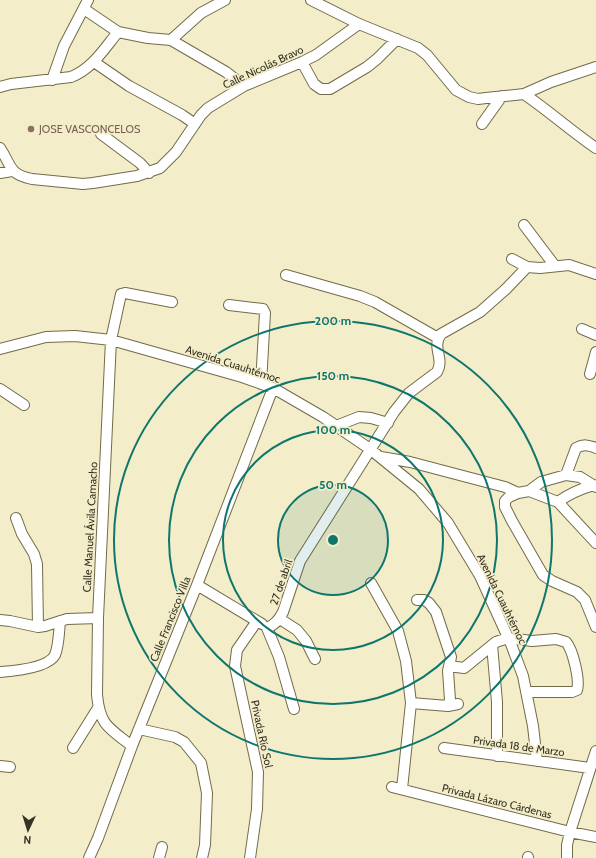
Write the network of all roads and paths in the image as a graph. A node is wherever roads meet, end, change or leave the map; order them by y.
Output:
1 (225, 0) edge
2 (311, 0) edge
3 (86, 4) edge
4 (359, 24) junction
5 (118, 32) junction
6 (397, 39) junction
7 (170, 40) junction
8 (94, 62) junction
9 (302, 62) junction
10 (596, 67) edge
11 (52, 80) junction
12 (244, 86) junction
13 (0, 87) edge
14 (524, 94) junction
15 (502, 96) junction
16 (195, 124) junction
17 (482, 124) dead end
18 (101, 134) dead end
19 (0, 148) edge
20 (596, 148) edge
21 (12, 171) junction
22 (0, 173) edge
23 (148, 173) junction
24 (524, 225) dead end
25 (512, 260) dead end
26 (555, 266) junction
27 (527, 268) junction
28 (596, 274) edge
29 (286, 275) dead end
30 (172, 302) dead end
31 (229, 305) dead end
32 (582, 330) dead end
33 (596, 335) edge
34 (438, 338) junction
35 (111, 340) junction
36 (0, 349) edge
37 (596, 352) edge
38 (590, 374) dead end
39 (261, 384) junction
40 (274, 388) junction
41 (0, 389) edge
42 (24, 405) dead end
43 (388, 423) junction
44 (336, 426) junction
45 (370, 448) junction
46 (596, 448) edge
47 (381, 457) junction
48 (566, 475) junction
49 (595, 486) edge
50 (530, 491) junction
51 (518, 493) junction
52 (558, 502) junction
53 (16, 518) dead end
54 (596, 543) edge
55 (371, 583) dead end
56 (197, 585) junction
57 (416, 600) dead end
58 (98, 618) junction
59 (280, 619) junction
60 (0, 620) edge
61 (60, 620) junction
62 (257, 621) junction
63 (38, 627) junction
64 (596, 627) edge
65 (267, 628) junction
66 (508, 638) junction
67 (492, 645) junction
68 (314, 659) dead end
69 (449, 666) junction
70 (0, 672) edge
71 (526, 692) junction
72 (411, 704) junction
73 (458, 704) dead end
74 (448, 706) junction
75 (98, 708) junction
76 (294, 709) dead end
77 (139, 729) junction
78 (132, 746) junction
79 (72, 748) dead end
80 (444, 748) dead end
81 (596, 751) edge
82 (497, 756) junction
83 (537, 761) junction
84 (590, 768) junction
85 (570, 832) junction
86 (596, 837) edge
87 (162, 847) dead end
88 (89, 858) edge
89 (159, 858) edge
90 (202, 858) edge
91 (250, 858) edge
92 (567, 858) edge

1 - 7 street
2 - 4 street
3 - 5 street
3 - 11 street
4 - 6 street
4 - 9 street, Calle Nicolás Bravo
5 - 7 street
5 - 8 street
6 - 9 street
6 - 15 street
7 - 12 street
8 - 11 street
8 - 16 street
9 - 12 street, Calle Nicolás Bravo
10 - 14 street
11 - 13 street
12 - 16 street, Calle Nicolás Bravo
14 - 15 street
14 - 20 street
15 - 17 street
16 - 23 street, Calle Nicolás Bravo
18 - 23 street
19 - 21 street
21 - 22 street
21 - 23 street, Calle Nicolás Bravo
24 - 26 street
25 - 27 street
26 - 27 street
26 - 28 street
27 - 34 street
29 - 34 street
30 - 35 street, Calle Manuel Ávila Camacho
31 - 39 street
32 - 33 street
34 - 43 street, 27 de abril
35 - 36 street, Avenida Cuauhtémoc
35 - 39 street, Avenida Cuauhtémoc
35 - 58 street, Calle Manuel Ávila Camacho
37 - 38 street
39 - 40 street, Avenida Cuauhtémoc
40 - 44 street, Avenida Cuauhtémoc
40 - 56 street, Calle Francisco Villa
41 - 42 street
43 - 44 street
43 - 45 street, 27 de abril
44 - 45 street, Avenida Cuauhtémoc
45 - 47 street, Avenida Cuauhtémoc
45 - 59 street, 27 de abril
46 - 48 street
47 - 51 street
47 - 66 street, Avenida Cuauhtémoc
48 - 49 street
48 - 50 street
49 - 52 street
50 - 51 street
50 - 52 street
51 - 64 street
52 - 54 street
53 - 63 street
55 - 72 street
56 - 62 street
56 - 77 street, Calle Francisco Villa
57 - 69 street
58 - 61 street
58 - 75 street, Calle Manuel Ávila Camacho
59 - 65 street, 27 de abril
59 - 68 street
60 - 63 street
61 - 63 street
61 - 70 street
62 - 65 street
62 - 91 street, Privada Río Sol
65 - 76 street
66 - 67 street
66 - 71 street, Avenida Cuauhtémoc
66 - 71 street
67 - 69 street
67 - 82 street
69 - 74 street
71 - 83 street, Avenida Cuauhtémoc
72 - 74 street
72 - 85 street, Privada Lázaro Cárdenas
73 - 74 street
75 - 78 street, Calle Manuel Ávila Camacho
75 - 79 street
77 - 78 street, Calle Francisco Villa
77 - 90 street
78 - 88 street, Calle Francisco Villa
80 - 82 street, Privada 18 de Marzo
81 - 84 street
82 - 83 street, Privada 18 de Marzo
83 - 84 street, Privada 18 de Marzo
84 - 85 street
85 - 86 street, Privada Lázaro Cárdenas
85 - 92 street
87 - 89 street

